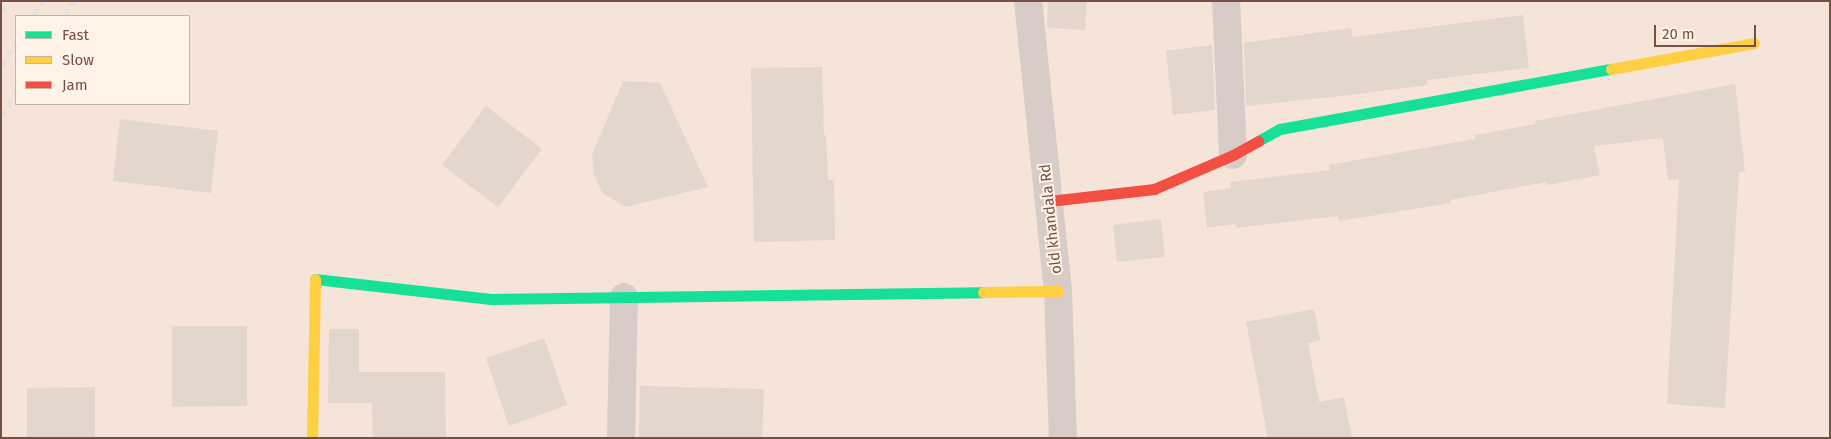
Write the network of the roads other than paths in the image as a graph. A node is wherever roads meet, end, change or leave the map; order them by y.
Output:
1 (1028, 1) edge
2 (1226, 1) edge
3 (1754, 43) dead end
4 (1233, 155) junction
5 (1049, 201) junction
6 (1058, 291) junction
7 (624, 297) junction
8 (312, 438) edge
9 (621, 438) edge
10 (1063, 438) edge

1 - 5 street, old khandala Rd
2 - 4 street
3 - 4 street
4 - 5 street
5 - 6 street, old khandala Rd
6 - 7 street
6 - 10 street, old khandala Rd
7 - 8 street
7 - 9 street

